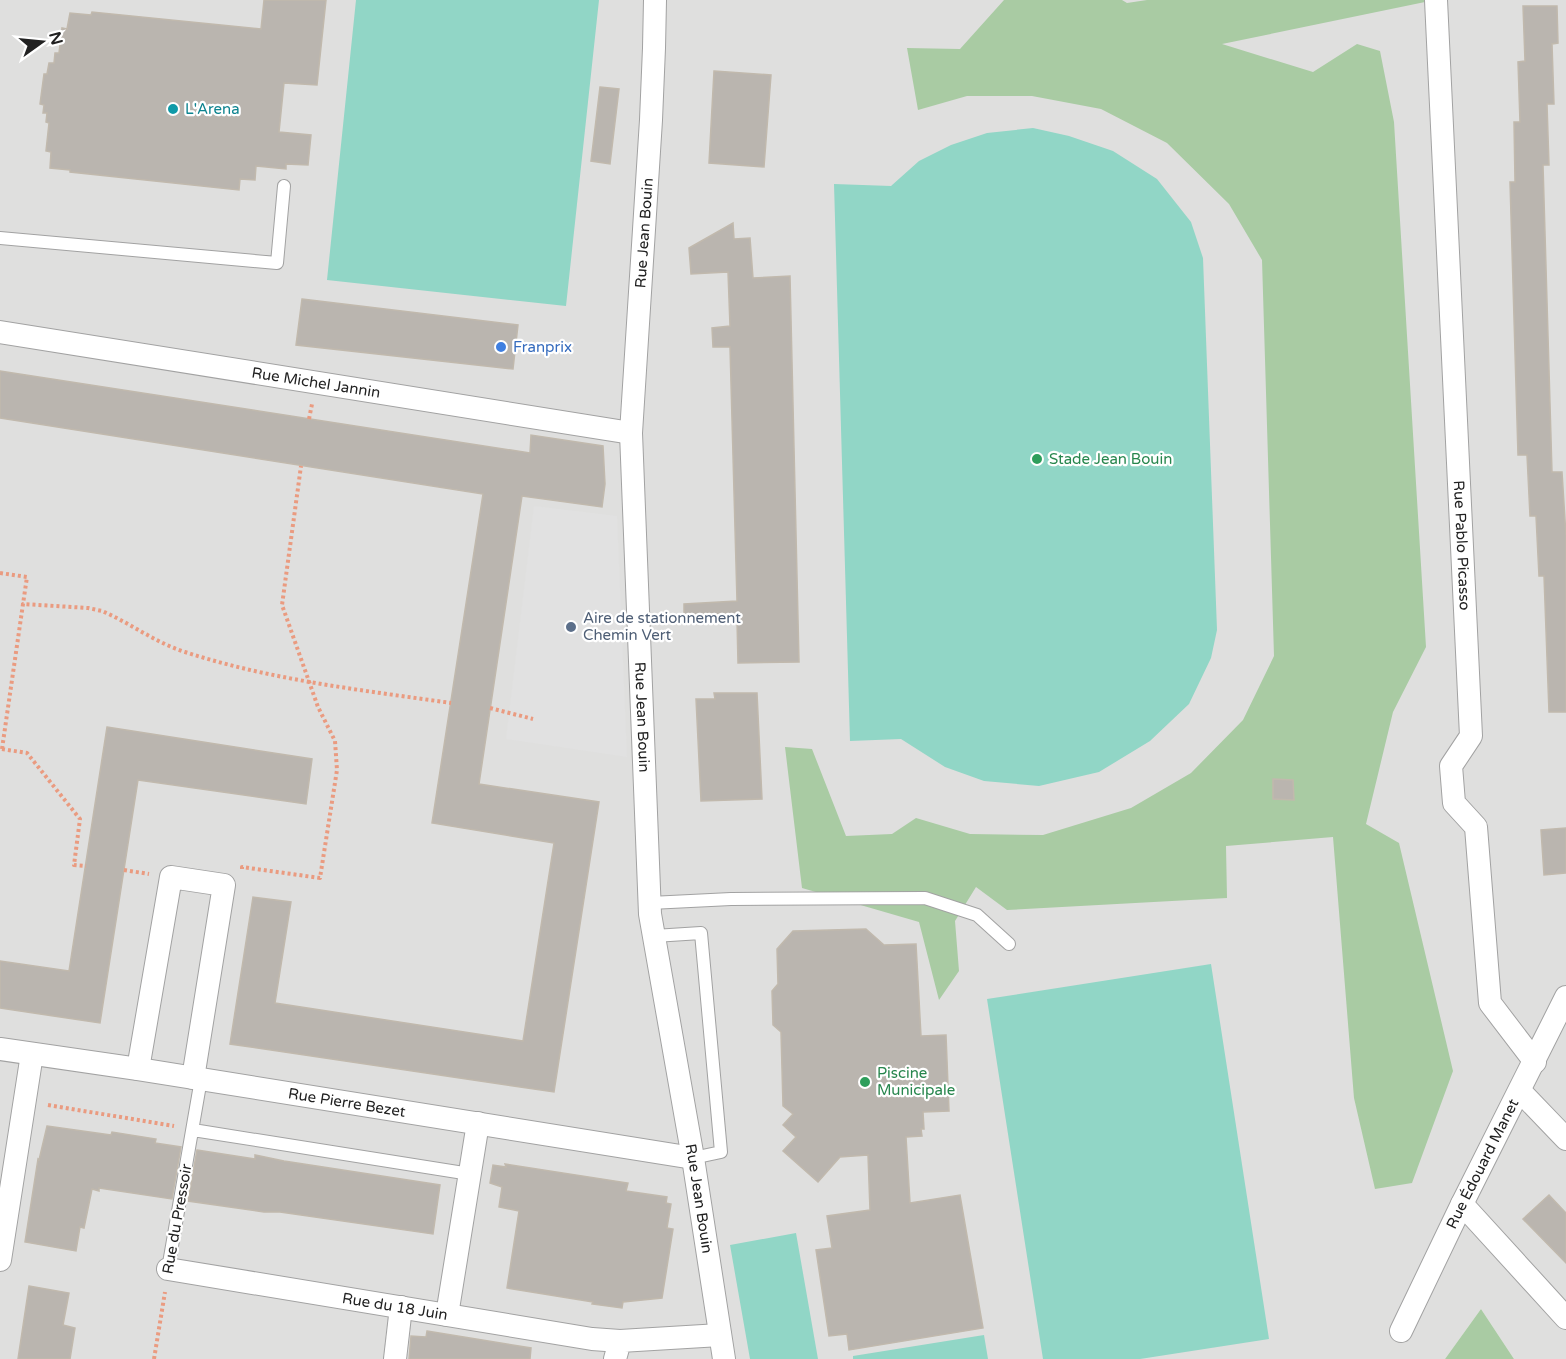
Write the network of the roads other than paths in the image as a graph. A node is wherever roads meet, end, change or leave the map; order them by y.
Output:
1 (655, 0) edge
2 (1436, 0) edge
3 (284, 186) dead end
4 (0, 238) edge
5 (0, 332) edge
6 (631, 433) junction
7 (650, 903) junction
8 (654, 936) junction
9 (1009, 944) dead end
10 (1566, 997) edge
11 (0, 1049) edge
12 (32, 1054) junction
13 (1535, 1062) junction
14 (138, 1069) junction
15 (197, 1078) junction
16 (1520, 1091) junction
17 (478, 1123) junction
18 (193, 1130) junction
19 (1566, 1139) edge
20 (693, 1158) junction
21 (470, 1174) junction
22 (1462, 1204) junction
23 (0, 1260) edge
24 (168, 1269) joint
25 (401, 1307) junction
26 (447, 1315) junction
27 (1566, 1318) edge
28 (1401, 1331) dead end
29 (720, 1335) junction
30 (617, 1350) edge
31 (395, 1359) edge
32 (724, 1359) edge

1 - 6 street, Rue Jean Bouin
2 - 13 street, Rue Pablo Picasso
3 - 4 lane
5 - 6 street, Rue Michel Jannin
6 - 7 street, Rue Jean Bouin
7 - 8 street, Rue Jean Bouin
7 - 9 lane
8 - 20 street, Rue Jean Bouin
8 - 20 lane
10 - 13 street, Rue Édouard Manet
11 - 12 street, Rue Pierre Bezet
12 - 14 street, Rue Pierre Bezet
12 - 23 street
13 - 16 street, Rue Édouard Manet
14 - 15 street, Rue Pierre Bezet
14 - 15 street
15 - 17 street, Rue Pierre Bezet
15 - 18 lane, Rue du Pressoir
16 - 19 street
16 - 22 street, Rue Édouard Manet
17 - 20 street, Rue Pierre Bezet
17 - 21 street
18 - 21 lane
18 - 24 lane, Rue du Pressoir
20 - 29 street, Rue Jean Bouin
21 - 26 street
22 - 27 street
22 - 28 street, Rue Édouard Manet
24 - 25 street, Rue du 18 Juin
25 - 26 street, Rue du 18 Juin
25 - 31 street
26 - 30 street, Rue du 18 Juin
29 - 30 street, Rue du 18 Juin
29 - 32 street, Rue Jean Bouin

